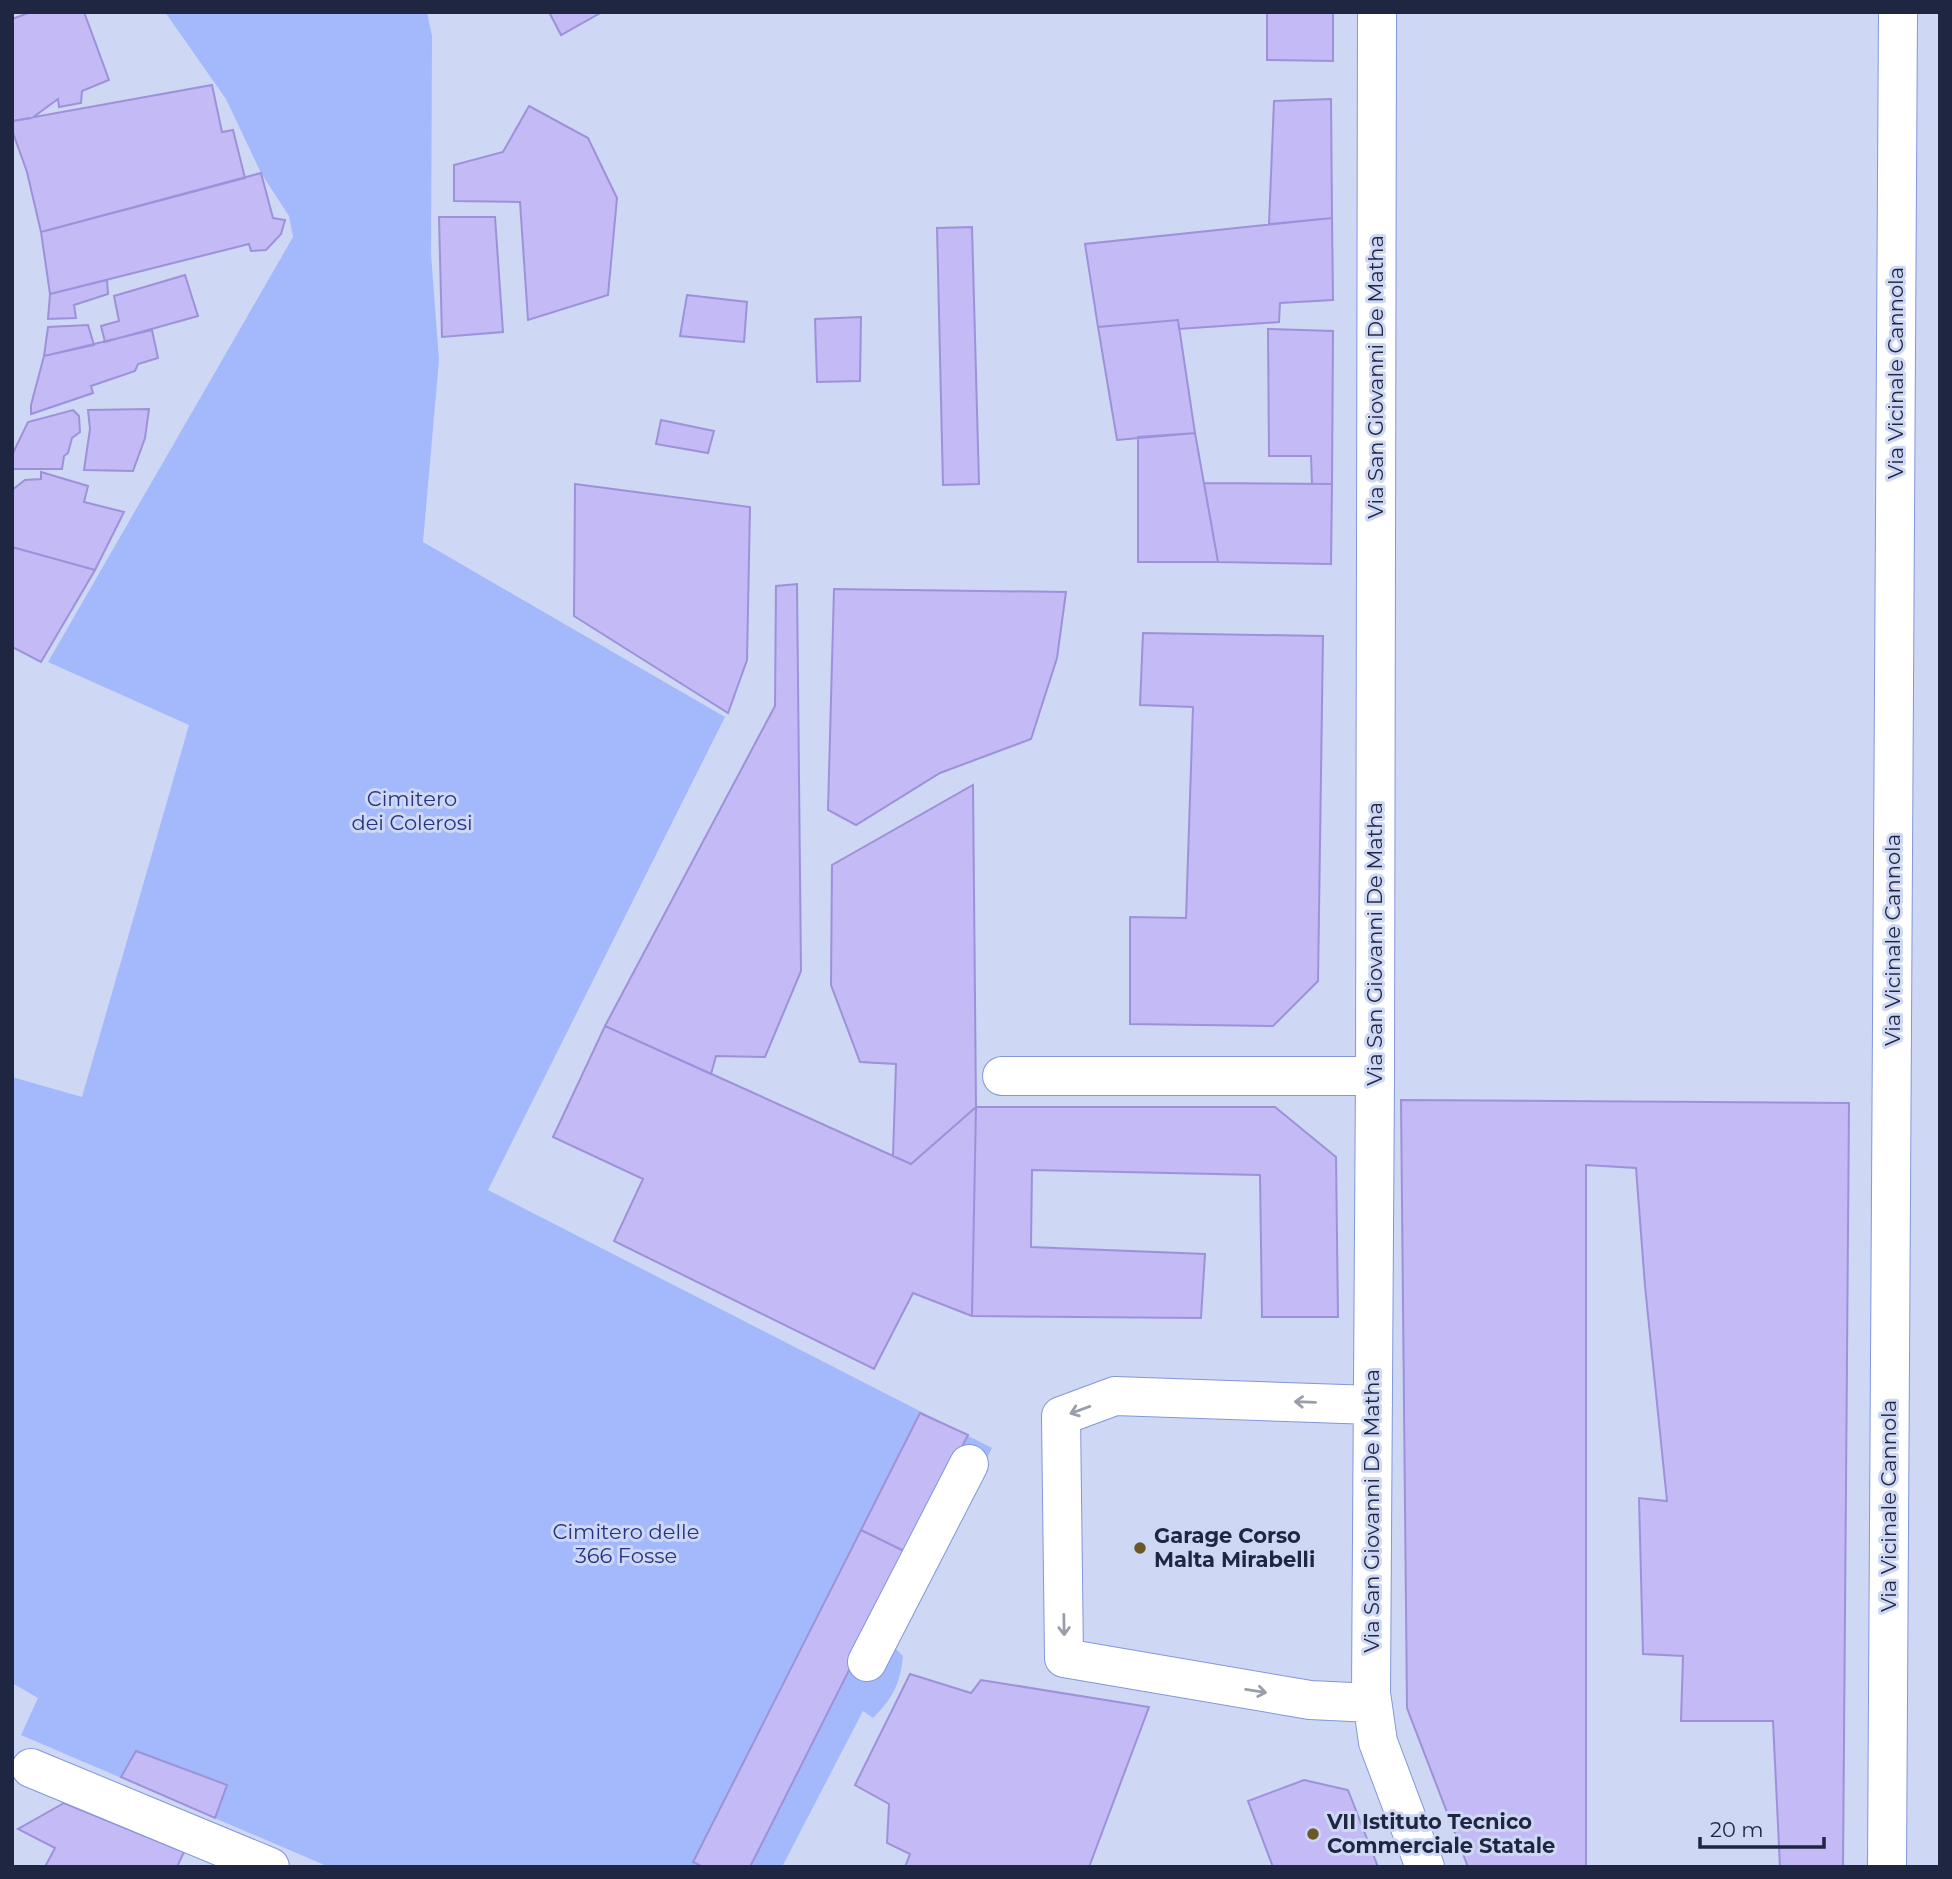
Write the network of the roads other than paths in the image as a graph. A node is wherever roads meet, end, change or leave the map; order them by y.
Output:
1 (1377, 12) edge
2 (1898, 12) edge
3 (1002, 1076) dead end
4 (1375, 1076) junction
5 (1373, 1405) junction
6 (969, 1464) dead end
7 (867, 1662) dead end
8 (1372, 1703) junction
9 (31, 1768) dead end
10 (270, 1867) edge
11 (1425, 1867) edge
12 (1887, 1867) edge

1 - 4 street, Via San Giovanni De Matha
2 - 12 street, Via Vicinale Cannola
3 - 4 street
4 - 5 street, Via San Giovanni De Matha
5 - 8 street, Via San Giovanni De Matha
5 -> 8 street
6 - 7 street
8 - 11 street, Via San Giovanni De Matha
9 - 10 street

